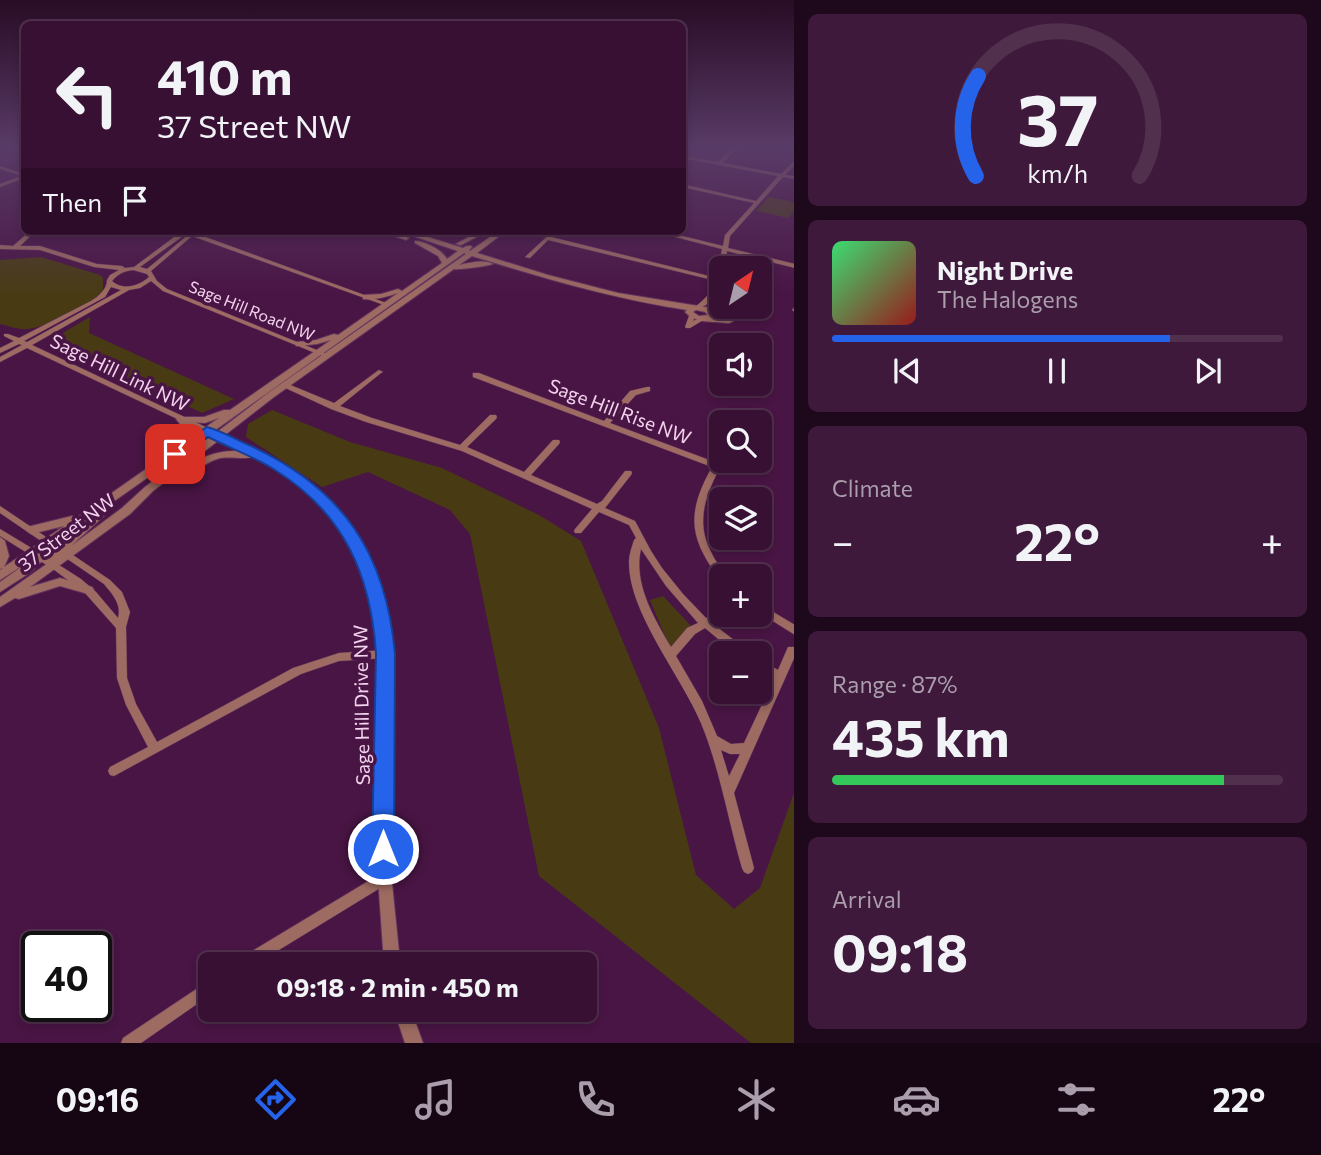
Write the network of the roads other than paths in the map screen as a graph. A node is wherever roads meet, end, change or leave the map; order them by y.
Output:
1 (733, 197) edge
2 (761, 197) edge
3 (756, 202) junction
4 (28, 235) edge
5 (184, 235) edge
6 (185, 235) edge
7 (196, 235) edge
8 (395, 235) edge
9 (414, 235) edge
10 (478, 235) edge
11 (487, 235) edge
12 (498, 235) edge
13 (551, 235) edge
14 (670, 235) edge
15 (547, 238) junction
16 (417, 242) junction
17 (448, 245) junction
18 (484, 245) junction
19 (0, 247) edge
20 (15, 247) junction
21 (724, 249) junction
22 (466, 254) junction
23 (723, 256) edge
24 (528, 257) dead end
25 (500, 261) junction
26 (446, 263) junction
27 (489, 264) junction
28 (96, 266) junction
29 (794, 266) edge
30 (130, 269) junction
31 (150, 274) junction
32 (439, 278) junction
33 (709, 281) edge
34 (109, 282) junction
35 (417, 282) junction
36 (428, 286) junction
37 (589, 287) junction
38 (132, 288) junction
39 (165, 290) junction
40 (366, 297) junction
41 (709, 297) edge
42 (386, 304) junction
43 (693, 311) junction
44 (708, 315) joint
45 (352, 328) junction
46 (6, 335) dead end
47 (19, 341) junction
48 (299, 344) junction
49 (28, 346) junction
50 (0, 351) edge
51 (323, 354) junction
52 (0, 360) edge
53 (379, 372) dead end
54 (476, 375) dead end
55 (285, 386) junction
56 (646, 389) dead end
57 (245, 404) junction
58 (334, 407) junction
59 (245, 417) junction
60 (494, 417) dead end
61 (181, 419) junction
62 (605, 424) junction
63 (207, 431) junction
64 (219, 437) junction
65 (556, 442) dead end
66 (462, 448) junction
67 (175, 454) junction
68 (280, 466) junction
69 (152, 469) junction
70 (628, 473) dead end
71 (525, 476) junction
72 (598, 508) junction
73 (0, 509) edge
74 (126, 510) junction
75 (88, 513) junction
76 (31, 530) junction
77 (578, 531) dead end
78 (0, 532) edge
79 (639, 540) junction
80 (0, 541) edge
81 (49, 541) junction
82 (64, 552) junction
83 (36, 555) junction
84 (715, 564) edge
85 (0, 565) edge
86 (52, 566) junction
87 (0, 576) edge
88 (0, 588) edge
89 (88, 590) junction
90 (0, 603) edge
91 (772, 616) edge
92 (709, 622) edge
93 (705, 624) junction
94 (121, 627) junction
95 (794, 631) edge
96 (727, 641) edge
97 (792, 650) dead end
98 (386, 654) junction
99 (670, 656) junction
100 (772, 672) edge
101 (780, 677) junction
102 (712, 739) junction
103 (155, 748) junction
104 (747, 748) junction
105 (114, 771) dead end
106 (728, 792) junction
107 (748, 868) dead end
108 (385, 877) junction
109 (263, 952) edge
110 (391, 952) edge
111 (198, 995) edge
112 (407, 1022) edge
113 (128, 1043) edge
114 (414, 1043) edge

1 - 3 street
2 - 3 street
3 - 21 street
4 - 20 street
5 - 30 street
6 - 31 street
7 - 40 street
8 - 16 street
9 - 17 street
10 - 17 street
11 - 22 street
12 - 18 street
13 - 15 street
14 - 21 street
15 - 24 street
15 - 33 street
16 - 22 street
16 - 26 street
17 - 22 street
18 - 22 street
18 - 25 street
19 - 20 street
20 - 28 street
21 - 23 street
21 - 29 street
22 - 25 street
22 - 26 street
22 - 27 street
22 - 32 street
25 - 37 street
26 - 35 street
27 - 32 street
27 - 37 street
28 - 30 street
28 - 34 street
30 - 31 street
30 - 34 street
31 - 38 street
31 - 39 street, Sage Hill Road NW
32 - 36 street
34 - 38 street, Sage Hill Road NW
34 - 47 street
35 - 36 street
35 - 40 street
35 - 42 street
36 - 51 street
37 - 43 street
38 - 39 street, Sage Hill Road NW
38 - 49 street
39 - 48 street, Sage Hill Road NW
40 - 42 street
41 - 43 street
42 - 45 street
43 - 44 street
43 - 44 street
45 - 48 street
45 - 51 street
46 - 47 street, Sage Hill Link NW
47 - 49 street, Sage Hill Link NW
47 - 50 street
48 - 51 street, Sage Hill Road NW
49 - 52 street
49 - 61 street, Sage Hill Link NW
51 - 55 street
51 - 57 street
53 - 58 street
54 - 62 street, Sage Hill Rise NW
55 - 58 street
55 - 59 street
56 - 62 street
57 - 61 street
57 - 63 street
58 - 66 street
59 - 64 street
59 - 68 street
60 - 66 street
61 - 63 street, Sage Hill Link NW
61 - 67 street
62 - 84 street, Sage Hill Rise NW
63 - 64 street, Sage Hill Drive NW
63 - 67 street, 37 Street NW
64 - 68 street, Sage Hill Drive NW
64 - 74 street, 37 Street NW
65 - 71 street
66 - 71 street
67 - 69 street, 37 Street NW
68 - 74 street
68 - 98 street, Sage Hill Drive NW
69 - 75 street, 37 Street NW
69 - 82 street
70 - 72 street
71 - 72 street
72 - 77 street
72 - 79 street
73 - 76 street
74 - 82 street, 37 Street NW
75 - 76 street
75 - 81 street, 37 Street NW
76 - 81 street
78 - 83 street
79 - 93 street
79 - 99 street
80 - 85 street
81 - 82 street
81 - 83 street
82 - 86 street, 37 Street NW
82 - 94 street
83 - 86 street
83 - 87 street, 37 Street NW
83 - 88 street
86 - 89 street
86 - 90 street, 37 Street NW
89 - 90 street
89 - 94 street
91 - 95 street
92 - 93 street
93 - 96 street
93 - 99 street
94 - 103 street
97 - 101 street
98 - 103 street
98 - 108 street, Sage Hill Drive NW
99 - 102 street
100 - 101 street
101 - 104 street
102 - 104 street
102 - 106 street
103 - 105 street
104 - 106 street
106 - 107 street
108 - 109 street
108 - 110 street, Sage Hill Drive NW
111 - 113 street
112 - 114 street

